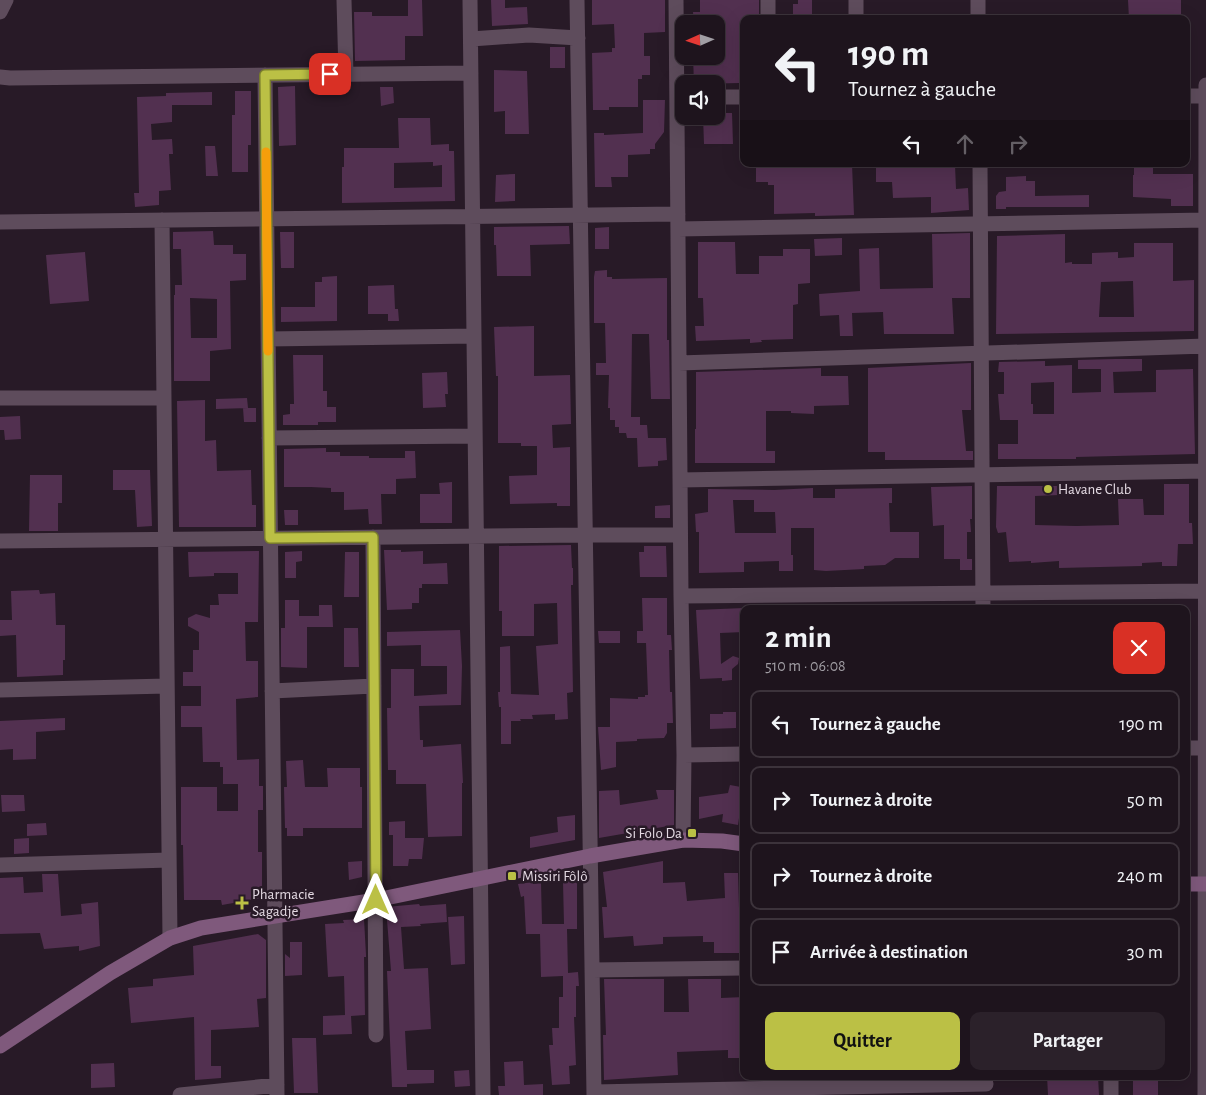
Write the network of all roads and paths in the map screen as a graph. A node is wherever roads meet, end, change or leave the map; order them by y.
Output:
1 (6, 0) edge
2 (344, 0) edge
3 (470, 0) edge
4 (578, 0) edge
5 (676, 0) edge
6 (768, 0) edge
7 (856, 0) edge
8 (978, 0) edge
9 (0, 12) edge
10 (768, 15) edge
11 (856, 15) edge
12 (978, 15) edge
13 (578, 38) junction
14 (471, 39) junction
15 (470, 72) junction
16 (346, 74) junction
17 (265, 75) junction
18 (679, 75) edge
19 (0, 77) edge
20 (1206, 85) edge
21 (1190, 96) edge
22 (1206, 96) edge
23 (725, 97) edge
24 (740, 97) edge
25 (680, 125) edge
26 (980, 167) edge
27 (581, 215) junction
28 (472, 217) junction
29 (266, 219) junction
30 (162, 220) junction
31 (1206, 220) edge
32 (678, 221) junction
33 (0, 222) edge
34 (980, 223) junction
35 (474, 336) junction
36 (268, 338) junction
37 (1206, 346) edge
38 (981, 353) junction
39 (679, 363) junction
40 (0, 398) edge
41 (164, 398) junction
42 (475, 436) junction
43 (269, 438) junction
44 (1206, 471) edge
45 (982, 475) junction
46 (680, 480) junction
47 (586, 535) junction
48 (680, 535) junction
49 (476, 536) junction
50 (373, 537) junction
51 (270, 538) junction
52 (165, 539) junction
53 (0, 541) edge
54 (1206, 591) edge
55 (983, 592) junction
56 (681, 596) junction
57 (787, 602) edge
58 (983, 605) edge
59 (167, 686) junction
60 (374, 686) junction
61 (0, 690) edge
62 (272, 691) junction
63 (1190, 748) edge
64 (1206, 748) edge
65 (740, 754) edge
66 (684, 755) junction
67 (683, 840) junction
68 (740, 843) edge
69 (590, 856) junction
70 (169, 860) junction
71 (0, 865) edge
72 (480, 878) junction
73 (1190, 884) edge
74 (1205, 884) edge
75 (376, 900) junction
76 (275, 916) junction
77 (170, 938) junction
78 (740, 968) edge
79 (592, 970) junction
80 (376, 1035) dead end
81 (0, 1046) edge
82 (1111, 1080) edge
83 (986, 1085) edge
84 (277, 1090) edge
85 (594, 1094) edge
86 (180, 1095) edge
87 (483, 1095) edge
88 (1111, 1095) edge
89 (1205, 1095) edge

1 - 9 street
2 - 16 street
3 - 14 street
4 - 13 street
5 - 18 street
6 - 10 street
7 - 11 street
8 - 12 street
13 - 14 street
13 - 27 street
14 - 15 street
15 - 16 street
15 - 28 street
16 - 17 street
17 - 19 street
17 - 29 street
20 - 22 street
21 - 22 street
22 - 31 street
23 - 24 street
25 - 32 street
26 - 34 street
27 - 28 street
27 - 32 street
27 - 47 street
28 - 29 street
28 - 35 street
29 - 30 street
29 - 36 street
30 - 33 street
30 - 41 street
31 - 34 street
31 - 37 street
32 - 34 street
32 - 39 street
34 - 38 street
35 - 36 street
35 - 42 street
36 - 43 street
37 - 38 street
37 - 44 street
38 - 39 street
38 - 45 street
39 - 46 street
40 - 41 street
41 - 52 street
42 - 43 street
42 - 49 street
43 - 51 street
44 - 45 street
44 - 54 street
45 - 46 street
45 - 55 street
46 - 48 street
47 - 48 street
47 - 49 street
47 - 69 street
48 - 56 street
49 - 50 street
49 - 72 street
50 - 51 street
50 - 60 street
51 - 52 street
51 - 62 street
52 - 53 street
52 - 59 street
54 - 55 street
54 - 64 street
55 - 57 street
55 - 58 street
56 - 57 street
56 - 66 street
59 - 61 street
59 - 70 street
60 - 62 street
60 - 75 street
62 - 76 street
63 - 64 street
64 - 74 street
65 - 66 street
66 - 67 street
67 - 68 main road
67 - 69 main road
69 - 72 main road
69 - 79 street
70 - 71 street
70 - 77 street
72 - 75 main road
72 - 87 street
73 - 74 main road
74 - 89 street
75 - 76 main road
75 - 80 street
76 - 77 main road
76 - 84 street
77 - 81 main road
78 - 79 street
79 - 85 street
82 - 88 street
83 - 85 street
84 - 86 street

